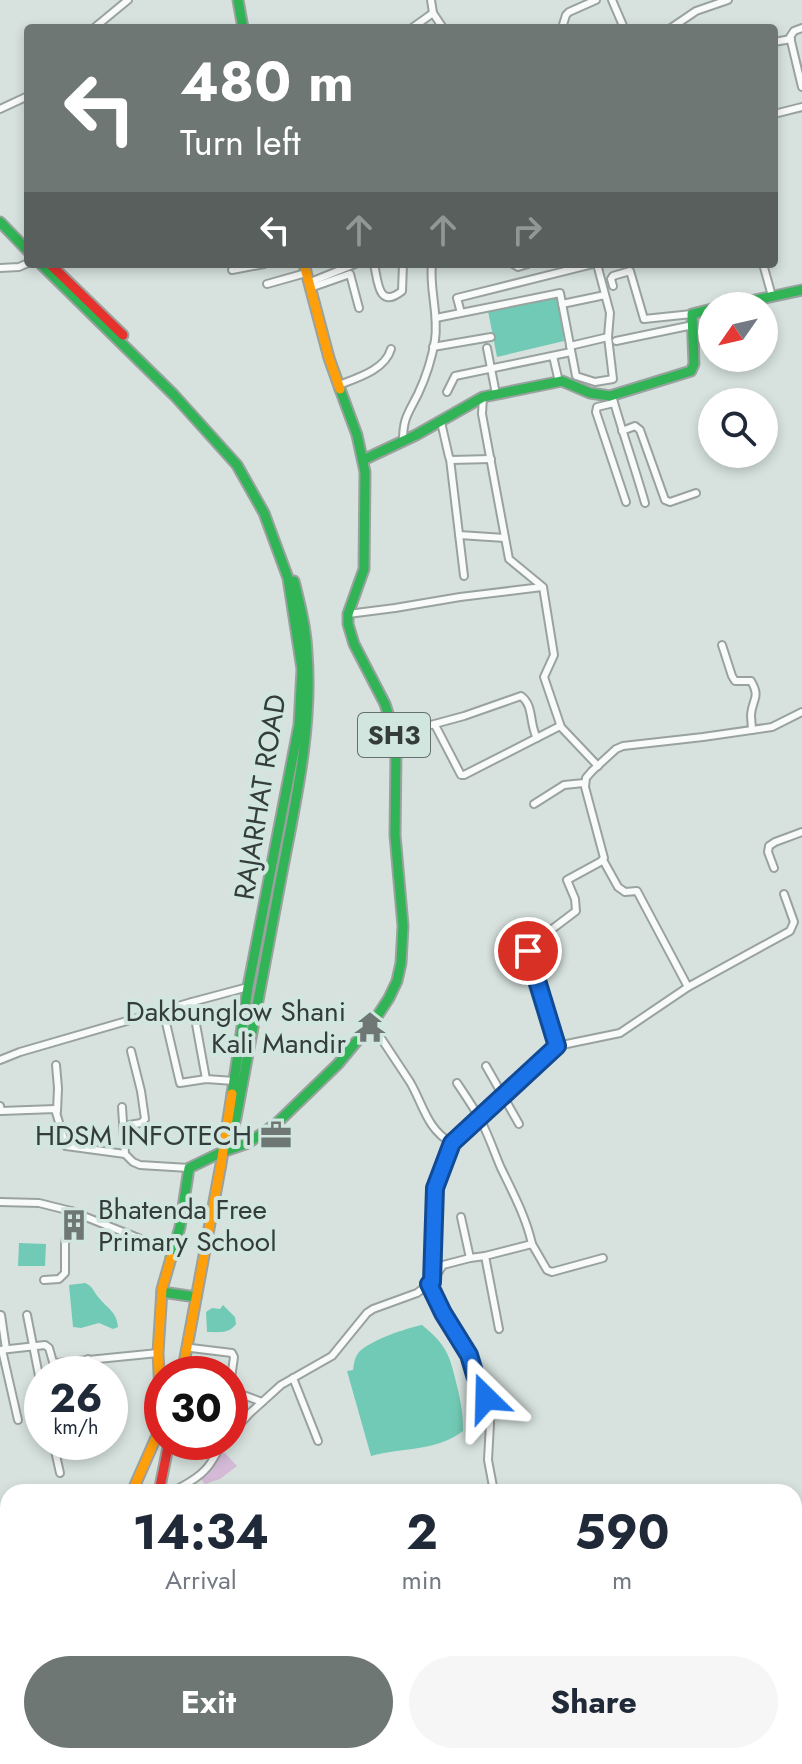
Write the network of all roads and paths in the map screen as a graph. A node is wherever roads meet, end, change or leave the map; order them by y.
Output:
1 (128, 0) edge
2 (238, 0) edge
3 (441, 0) edge
4 (596, 0) edge
5 (612, 0) edge
6 (728, 0) edge
7 (431, 1) edge
8 (433, 13) junction
9 (686, 17) junction
10 (99, 24) edge
11 (242, 24) edge
12 (418, 24) edge
13 (440, 24) edge
14 (563, 24) edge
15 (622, 24) edge
16 (676, 24) edge
17 (688, 24) edge
18 (802, 28) edge
19 (791, 39) junction
20 (778, 41) edge
21 (802, 87) edge
22 (24, 98) edge
23 (802, 107) edge
24 (0, 109) edge
25 (778, 113) edge
26 (0, 214) edge
27 (0, 222) edge
28 (24, 238) edge
29 (24, 247) edge
30 (24, 265) edge
31 (0, 268) edge
32 (45, 268) edge
33 (54, 268) edge
34 (243, 268) edge
35 (340, 268) edge
36 (375, 268) edge
37 (403, 268) edge
38 (431, 268) edge
39 (579, 268) edge
40 (596, 268) edge
41 (764, 268) edge
42 (232, 270) dead end
43 (307, 277) edge
44 (267, 284) dead end
45 (613, 286) dead end
46 (802, 290) edge
47 (771, 292) edge
48 (605, 295) junction
49 (778, 295) edge
50 (562, 304) junction
51 (359, 308) dead end
52 (698, 312) edge
53 (461, 313) junction
54 (692, 314) junction
55 (436, 318) junction
56 (693, 325) junction
57 (491, 337) dead end
58 (608, 337) junction
59 (616, 341) dead end
60 (433, 347) junction
61 (487, 348) dead end
62 (391, 349) dead end
63 (571, 349) junction
64 (553, 356) junction
65 (491, 368) junction
66 (559, 382) junction
67 (339, 385) junction
68 (447, 392) dead end
69 (496, 394) junction
70 (483, 397) junction
71 (613, 399) junction
72 (441, 422) junction
73 (622, 431) junction
74 (403, 441) junction
75 (450, 459) junction
76 (491, 459) junction
77 (363, 460) junction
78 (696, 493) dead end
79 (626, 502) dead end
80 (645, 503) dead end
81 (459, 535) junction
82 (505, 538) junction
83 (464, 576) dead end
84 (543, 587) junction
85 (348, 614) junction
86 (722, 645) dead end
87 (802, 712) edge
88 (435, 725) junction
89 (561, 727) junction
90 (752, 730) junction
91 (394, 735) junction
92 (537, 738) junction
93 (598, 766) junction
94 (584, 783) junction
95 (534, 804) dead end
96 (802, 832) edge
97 (603, 860) junction
98 (774, 868) dead end
99 (784, 894) dead end
100 (248, 987) junction
101 (688, 987) junction
102 (192, 1002) junction
103 (163, 1010) junction
104 (371, 1023) junction
105 (557, 1046) junction
106 (131, 1051) dead end
107 (0, 1060) edge
108 (56, 1065) dead end
109 (486, 1066) dead end
110 (206, 1079) junction
111 (238, 1081) junction
112 (457, 1083) dead end
113 (503, 1096) junction
114 (122, 1107) dead end
115 (0, 1109) edge
116 (57, 1111) junction
117 (480, 1119) junction
118 (519, 1124) dead end
119 (123, 1126) junction
120 (452, 1143) junction
121 (224, 1152) junction
122 (125, 1154) junction
123 (189, 1168) junction
124 (0, 1202) edge
125 (71, 1211) junction
126 (461, 1217) dead end
127 (532, 1244) junction
128 (173, 1252) junction
129 (485, 1256) junction
130 (470, 1258) junction
131 (603, 1258) dead end
132 (44, 1280) dead end
133 (430, 1283) junction
134 (162, 1292) junction
135 (196, 1297) junction
136 (1, 1315) edge
137 (27, 1315) dead end
138 (499, 1329) dead end
139 (33, 1346) junction
140 (191, 1348) junction
141 (2, 1350) edge
142 (158, 1353) junction
143 (35, 1356) edge
144 (50, 1356) edge
145 (123, 1356) edge
146 (187, 1356) edge
147 (189, 1356) edge
148 (234, 1356) edge
149 (293, 1378) junction
150 (248, 1396) edge
151 (262, 1402) junction
152 (248, 1416) edge
153 (18, 1420) dead end
154 (318, 1441) dead end
155 (57, 1460) edge
156 (168, 1460) edge
157 (212, 1460) edge
158 (60, 1473) dead end
159 (187, 1483) edge
160 (136, 1484) edge
161 (163, 1484) edge
162 (492, 1484) edge

1 - 10 street
2 - 11 main road
3 - 7 street
4 - 14 street
5 - 15 street
6 - 9 street
7 - 8 street
8 - 12 street
8 - 13 street
9 - 16 street
9 - 17 street
18 - 19 street
19 - 20 street
19 - 21 street
22 - 24 street
23 - 25 street
26 - 28 main road
27 - 29 main road
30 - 31 street
32 - 100 main road, RAJARHAT ROAD
33 - 111 main road
34 - 42 street
35 - 43 street
36 - 37 street
38 - 55 street
39 - 53 street
40 - 48 street
41 - 47 street
43 - 44 street
43 - 51 street
43 - 67 main road
45 - 54 street
46 - 49 main road
48 - 50 street
48 - 58 street
50 - 53 street
50 - 63 street
52 - 54 main road
53 - 55 street
54 - 56 main road
55 - 60 street
56 - 59 street
56 - 71 main road
57 - 60 street
58 - 63 street
58 - 63 street
60 - 74 street
61 - 65 street
62 - 67 street
63 - 64 street
64 - 65 street
64 - 66 street
65 - 68 street
65 - 69 street
66 - 69 main road
66 - 71 main road
67 - 77 main road
69 - 70 main road
70 - 72 main road
70 - 76 street
71 - 73 street
71 - 79 street
72 - 74 main road
72 - 75 street
73 - 78 street
73 - 80 street
74 - 77 main road
75 - 76 street
75 - 81 street
76 - 82 street
77 - 85 main road
81 - 82 street
81 - 83 street
82 - 84 street
84 - 85 street
84 - 89 street
85 - 91 main road, SH3
86 - 90 street
87 - 90 street
88 - 91 street
88 - 92 street
88 - 92 street
89 - 92 street
89 - 93 street
90 - 93 street
91 - 104 main road, SH3
93 - 94 street
94 - 95 street
94 - 97 street
96 - 98 street
97 - 101 street
97 - 105 street
99 - 101 street
100 - 102 street
100 - 111 main road, RAJARHAT ROAD
101 - 105 street
102 - 103 street
102 - 110 street
103 - 107 street
103 - 110 street
104 - 120 street
104 - 121 main road, SH3
105 - 113 street
106 - 119 street
108 - 116 street
109 - 113 street
110 - 111 street
111 - 121 main road
112 - 117 street
113 - 117 street
113 - 118 street
114 - 119 street
115 - 116 street
116 - 122 street
117 - 120 street
117 - 127 street
119 - 122 street
120 - 133 street
121 - 123 main road
121 - 135 main road
121 - 140 main road
122 - 123 street
123 - 128 main road
124 - 125 street
125 - 128 street
125 - 132 street
126 - 130 street
127 - 129 street
127 - 131 street
128 - 134 main road
129 - 130 street
129 - 138 street
130 - 133 street
133 - 149 street
133 - 162 street
134 - 135 main road
134 - 142 main road
135 - 146 main road
136 - 141 street
137 - 139 street
139 - 141 street
139 - 143 street
139 - 144 street
140 - 147 main road
140 - 148 street
141 - 153 street
142 - 145 street
142 - 160 main road
149 - 151 street
149 - 154 street
150 - 151 street
151 - 152 street
155 - 158 street
156 - 161 main road
157 - 159 street

